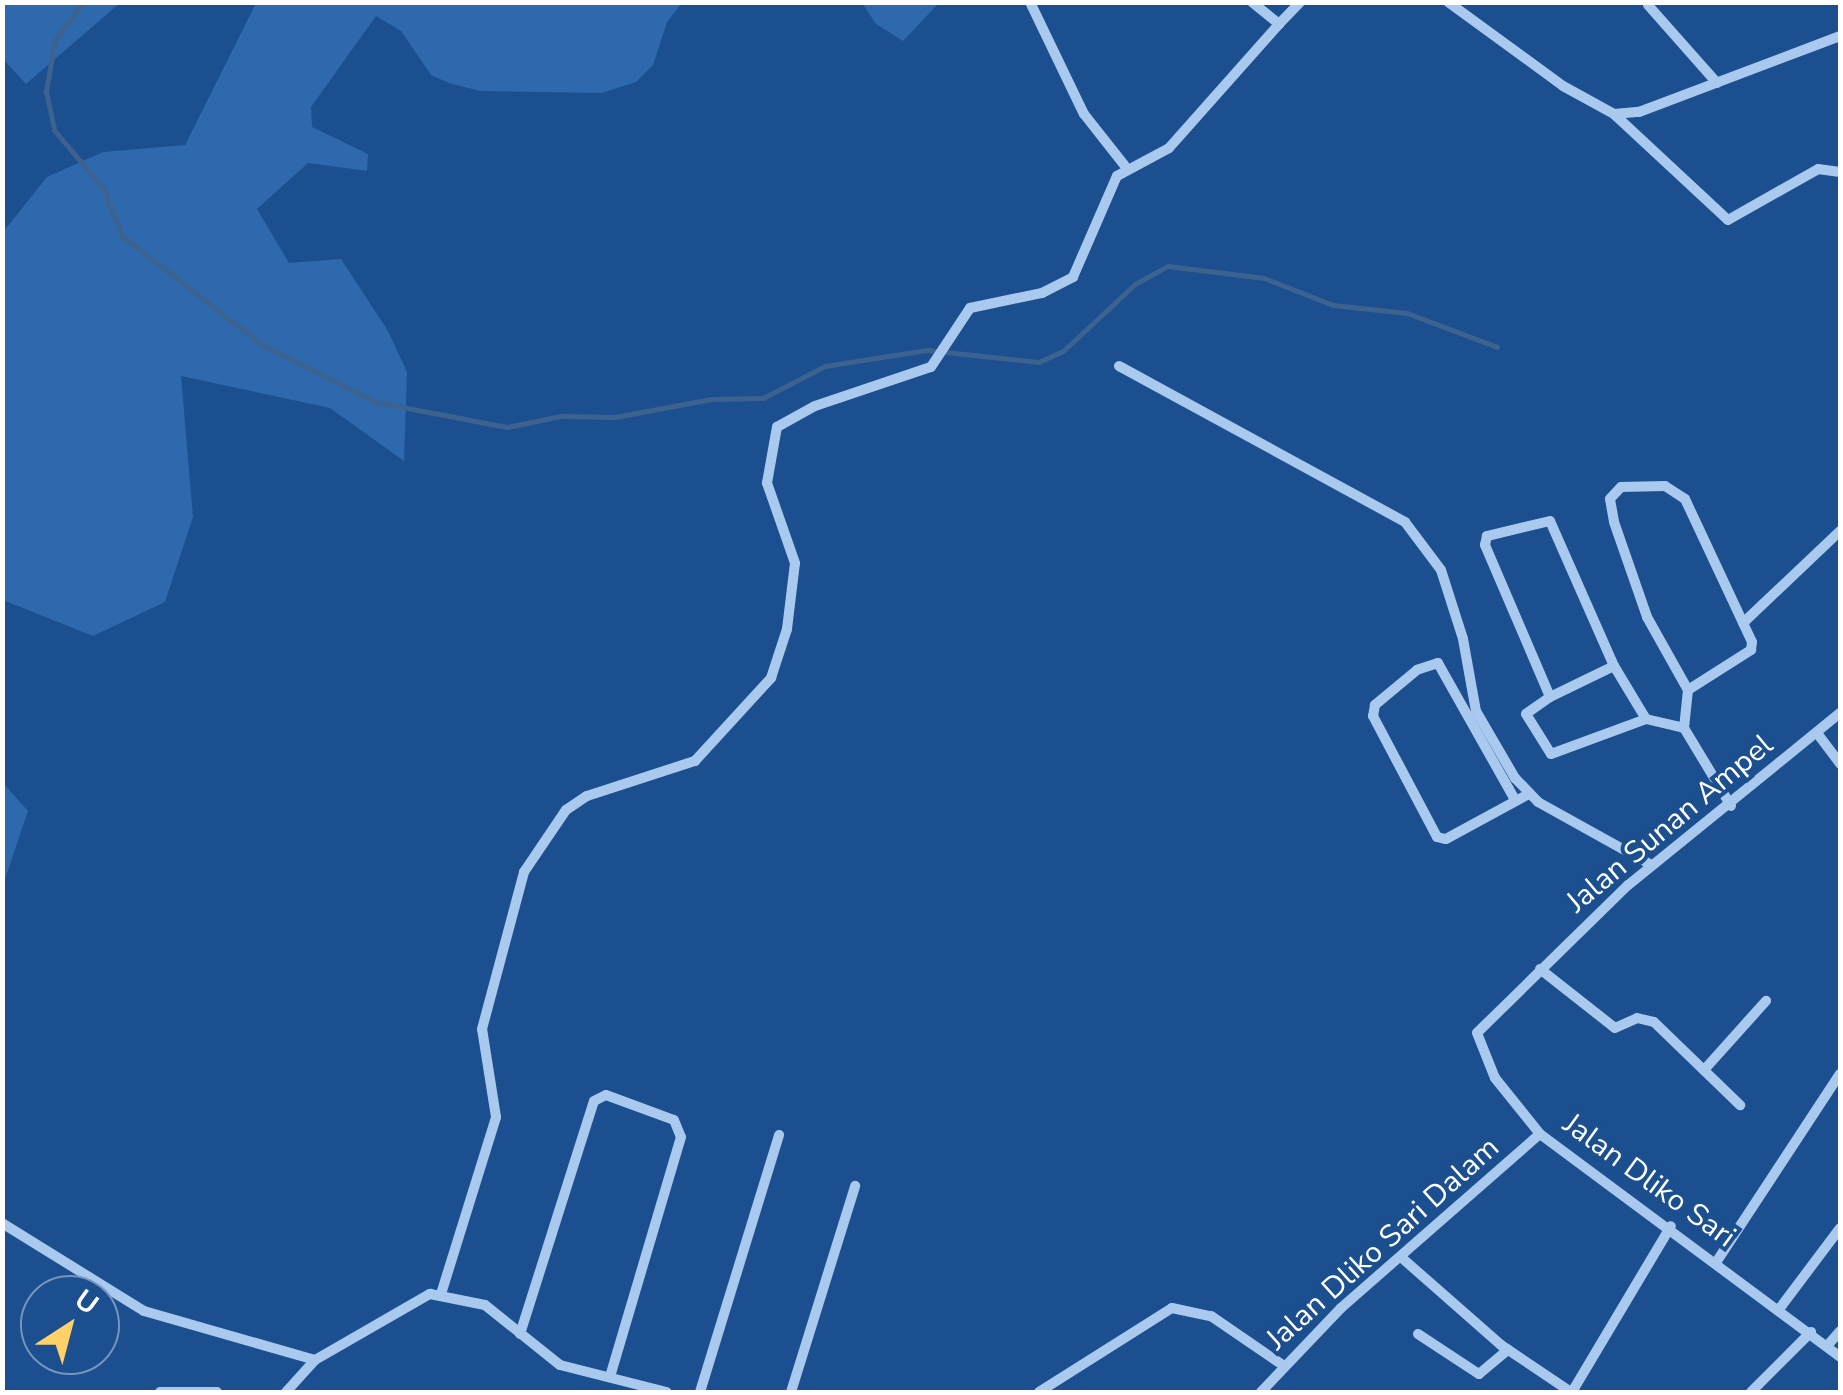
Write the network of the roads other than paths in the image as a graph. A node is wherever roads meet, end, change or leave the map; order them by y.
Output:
1 (1030, 2) edge
2 (1252, 2) edge
3 (1300, 2) edge
4 (1448, 2) edge
5 (1648, 5) dead end
6 (1278, 24) junction
7 (1840, 36) edge
8 (1717, 83) junction
9 (1614, 114) junction
10 (1125, 166) junction
11 (1840, 172) edge
12 (1119, 366) dead end
13 (1840, 531) edge
14 (1744, 623) junction
15 (1614, 666) junction
16 (1688, 690) junction
17 (1550, 697) junction
18 (1840, 713) edge
19 (1646, 719) junction
20 (1684, 728) junction
21 (1817, 734) junction
22 (1840, 764) edge
23 (1530, 794) junction
24 (1514, 798) junction
25 (1730, 806) junction
26 (1651, 865) junction
27 (1540, 969) junction
28 (1766, 1001) dead end
29 (1490, 1015) joint
30 (1704, 1070) junction
31 (1840, 1074) edge
32 (1740, 1105) dead end
33 (1540, 1134) junction
34 (780, 1135) dead end
35 (855, 1186) dead end
36 (2, 1223) edge
37 (1671, 1226) junction
38 (1840, 1228) edge
39 (1402, 1258) junction
40 (1717, 1261) junction
41 (442, 1294) junction
42 (1780, 1308) junction
43 (1840, 1331) edge
44 (1810, 1332) junction
45 (520, 1334) junction
46 (1418, 1334) dead end
47 (1827, 1346) junction
48 (1508, 1350) junction
49 (1840, 1358) edge
50 (314, 1360) junction
51 (1284, 1366) junction
52 (610, 1376) junction
53 (160, 1392) edge
54 (217, 1392) edge
55 (286, 1392) edge
56 (667, 1392) edge
57 (700, 1392) edge
58 (792, 1392) edge
59 (1039, 1392) edge
60 (1262, 1392) edge
61 (1571, 1392) edge
62 (1751, 1392) edge

1 - 10 street
2 - 6 street
3 - 6 street
4 - 9 street
5 - 8 street
6 - 10 street
7 - 8 street
8 - 9 street
9 - 11 street
10 - 41 street
12 - 23 street
13 - 14 street
14 - 16 street
14 - 16 street
15 - 17 street
15 - 17 street
15 - 19 street
16 - 20 street
17 - 19 street
18 - 21 street, Jalan Sunan Ampel
19 - 20 street
20 - 25 street
21 - 22 street
21 - 25 street, Jalan Sunan Ampel
23 - 24 street
23 - 26 street
24 - 24 street
25 - 26 street, Jalan Sunan Ampel
26 - 27 street, Jalan Sunan Ampel
27 - 29 street, Jalan Sunan Ampel
27 - 30 street
28 - 30 street
29 - 33 street, Jalan Dliko Sari
30 - 32 street
31 - 40 street
33 - 37 street, Jalan Dliko Sari
33 - 39 street, Jalan Dliko Sari Dalam
34 - 57 street
35 - 58 street
36 - 50 street
37 - 40 street, Jalan Dliko Sari
37 - 61 street
38 - 42 street
39 - 48 street
39 - 51 street, Jalan Dliko Sari Dalam
40 - 42 street, Jalan Dliko Sari
41 - 45 street
41 - 50 street
42 - 44 street, Jalan Dliko Sari
43 - 47 street
44 - 47 street, Jalan Dliko Sari
44 - 62 street
45 - 52 street
45 - 52 street
46 - 48 street
47 - 49 street, Jalan Dliko Sari
48 - 61 street
50 - 55 street
51 - 59 street
51 - 60 street, Jalan Dliko Sari Dalam
52 - 56 street
53 - 54 street

